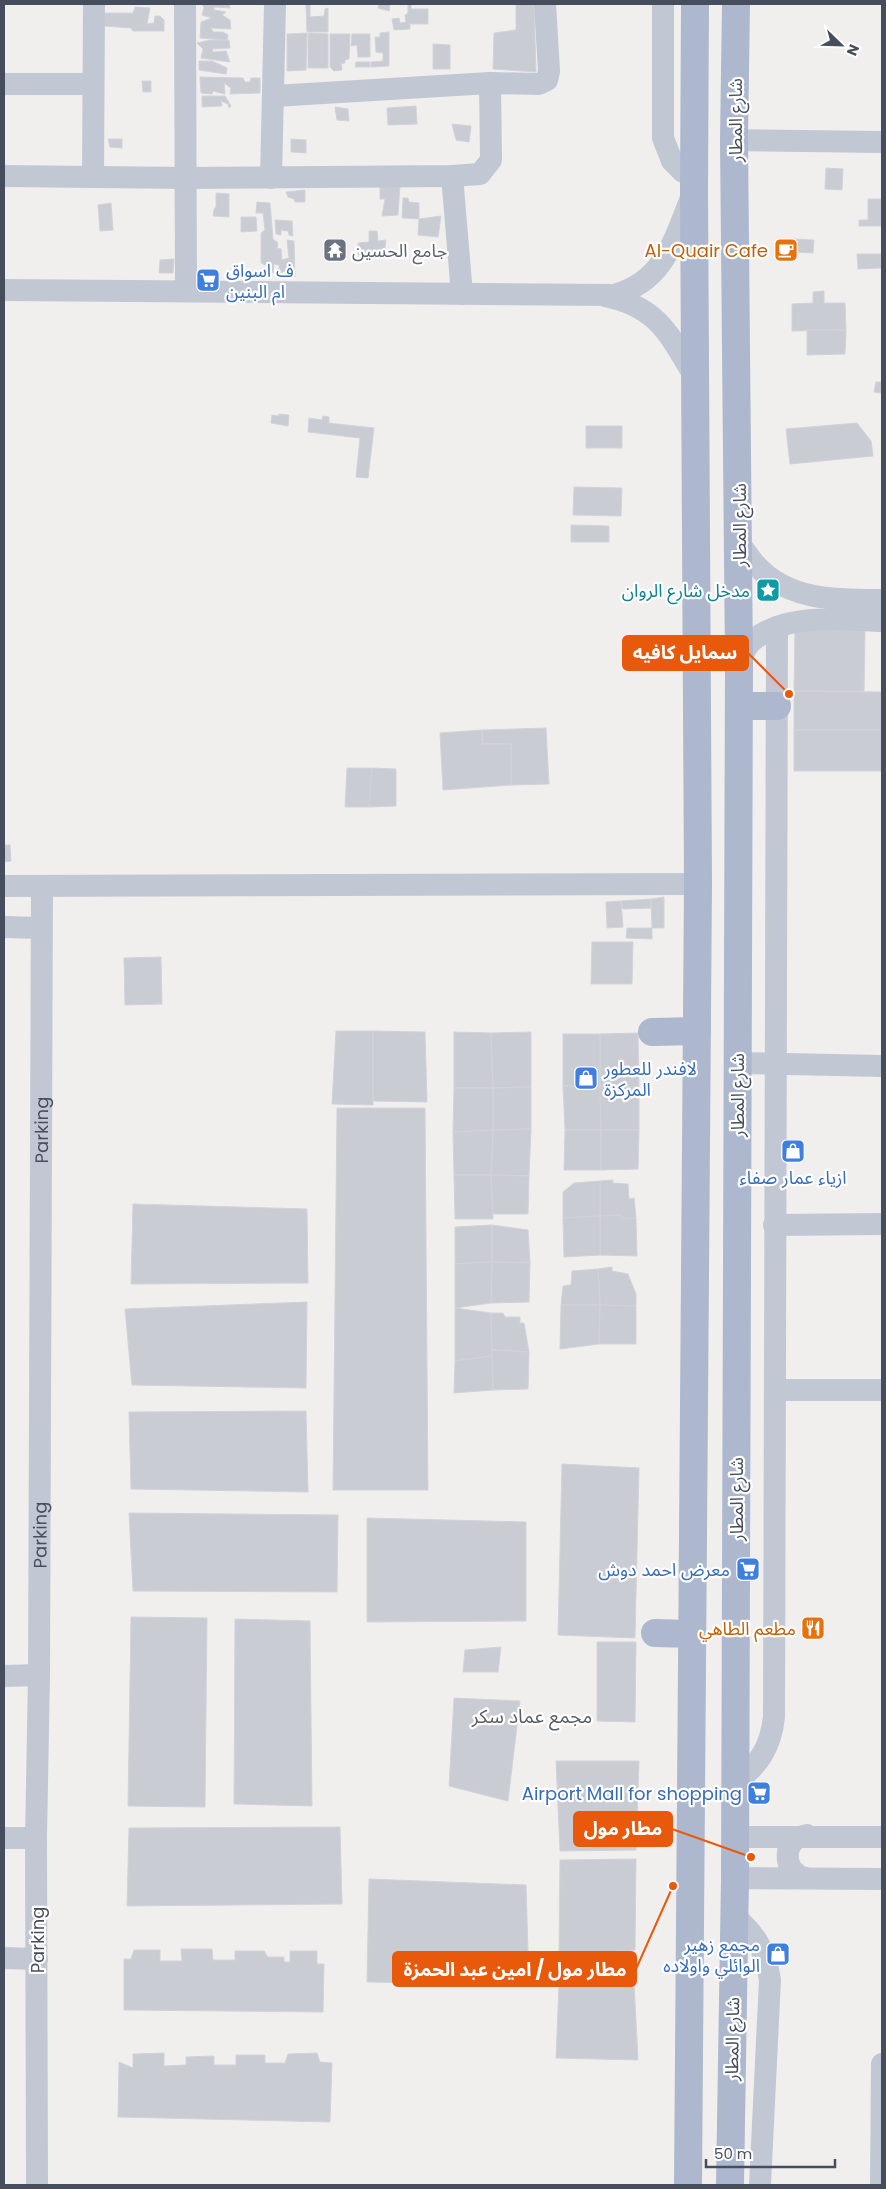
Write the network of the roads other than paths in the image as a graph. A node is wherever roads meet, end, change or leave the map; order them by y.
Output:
1 (94, 4) edge
2 (185, 4) edge
3 (275, 4) edge
4 (545, 4) edge
5 (663, 4) edge
6 (695, 4) edge
7 (736, 4) edge
8 (490, 83) junction
9 (4, 84) edge
10 (92, 84) junction
11 (274, 96) junction
12 (734, 140) junction
13 (882, 142) edge
14 (4, 176) edge
15 (452, 176) junction
16 (93, 177) junction
17 (186, 178) junction
18 (271, 178) junction
19 (694, 183) junction
20 (4, 290) edge
21 (186, 291) junction
22 (462, 294) junction
23 (601, 296) junction
24 (696, 379) junction
25 (740, 544) junction
26 (882, 600) edge
27 (882, 621) edge
28 (777, 626) junction
29 (739, 662) junction
30 (739, 706) junction
31 (776, 706) junction
32 (698, 884) junction
33 (4, 886) edge
34 (42, 886) junction
35 (4, 927) edge
36 (41, 928) junction
37 (697, 1031) junction
38 (652, 1032) dead end
39 (737, 1063) junction
40 (776, 1064) junction
41 (882, 1066) edge
42 (882, 1224) edge
43 (774, 1225) junction
44 (775, 1390) junction
45 (882, 1390) edge
46 (655, 1633) dead end
47 (692, 1634) junction
48 (39, 1675) junction
49 (4, 1676) edge
50 (734, 1783) junction
51 (807, 1835) junction
52 (735, 1837) junction
53 (882, 1837) edge
54 (4, 1838) edge
55 (36, 1838) junction
56 (735, 1878) junction
57 (806, 1878) junction
58 (882, 1879) edge
59 (734, 1916) junction
60 (4, 1958) edge
61 (37, 1958) junction
62 (882, 2064) edge
63 (688, 2157) junction
64 (730, 2157) junction
65 (37, 2185) edge
66 (688, 2185) edge
67 (730, 2185) edge
68 (760, 2185) edge
69 (881, 2185) edge

1 - 10 street
2 - 17 street
3 - 11 street
4 - 8 street
5 - 19 street
6 - 19 main road
7 - 12 main road, شارع المطار
8 - 11 street
8 - 15 street
9 - 10 street
10 - 16 street
11 - 18 street
12 - 13 street
12 - 25 main road, شارع المطار
14 - 16 street
15 - 18 street
15 - 22 street
16 - 17 street
17 - 18 street
17 - 21 street
19 - 23 street
19 - 24 main road
20 - 21 street
21 - 22 street
22 - 23 street
23 - 24 street
24 - 32 main road
25 - 26 street
25 - 29 main road, شارع المطار
27 - 28 street
28 - 29 street
28 - 31 street
29 - 30 main road, شارع المطار
30 - 31 main road
30 - 39 main road, شارع المطار
31 - 40 street
32 - 34 street
32 - 37 main road
33 - 34 street
34 - 36 street, Parking
35 - 36 street
36 - 48 street, Parking
37 - 38 main road
37 - 47 main road
39 - 40 street
39 - 50 main road, شارع المطار
40 - 41 street
40 - 43 street
42 - 43 street
43 - 44 street
44 - 45 street
44 - 50 street
46 - 47 main road
47 - 63 main road
48 - 49 street
48 - 55 street, Parking
50 - 52 main road, شارع المطار
51 - 52 street
51 - 53 street
51 - 57 street
52 - 56 main road, شارع المطار
54 - 55 street
55 - 61 street, Parking
56 - 57 street
56 - 59 main road, شارع المطار
57 - 58 street
59 - 64 main road, شارع المطار
59 - 68 street
60 - 61 street
61 - 65 street, Parking
62 - 69 street
63 - 64 main road
63 - 66 main road
64 - 67 main road, شارع المطار

